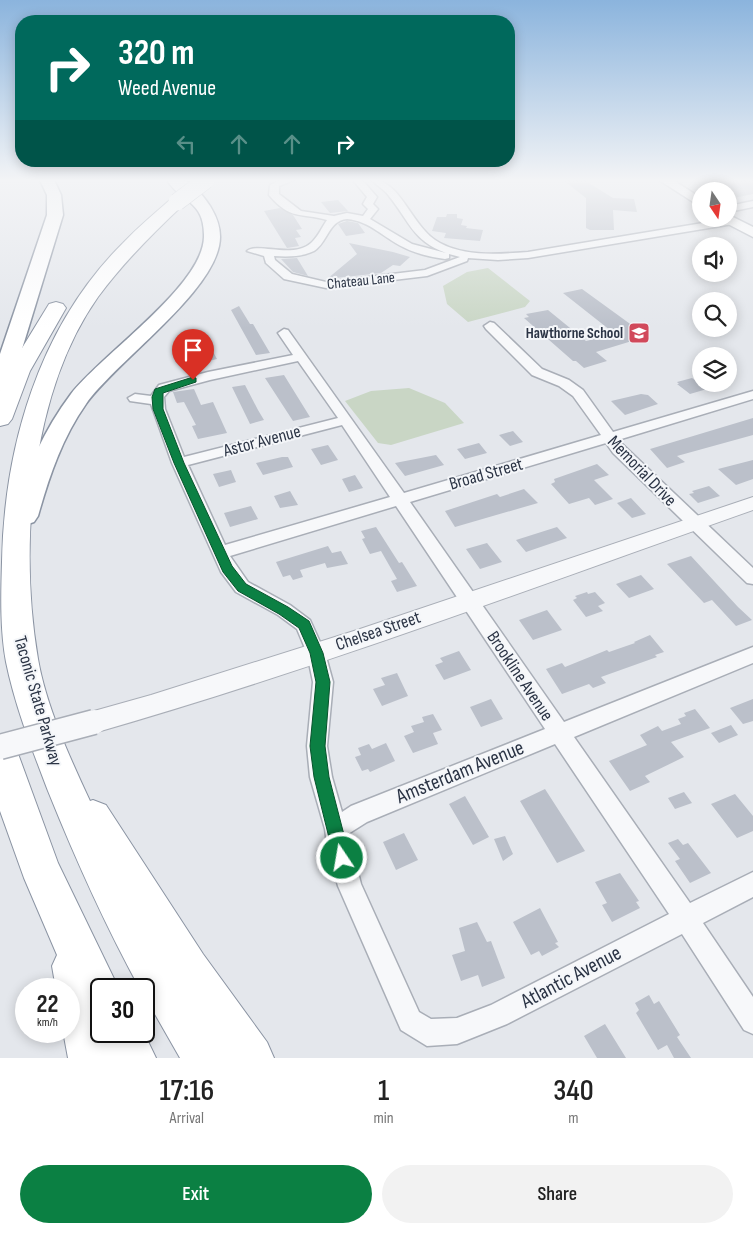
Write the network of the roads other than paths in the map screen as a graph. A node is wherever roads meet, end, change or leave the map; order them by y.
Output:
1 (50, 229) edge
2 (124, 229) edge
3 (142, 229) edge
4 (211, 229) edge
5 (324, 229) edge
6 (383, 229) edge
7 (417, 229) edge
8 (661, 229) edge
9 (252, 251) dead end
10 (270, 253) junction
11 (467, 256) junction
12 (90, 264) dead end
13 (67, 294) dead end
14 (490, 326) dead end
15 (284, 333) dead end
16 (300, 357) junction
17 (0, 384) edge
18 (753, 395) edge
19 (135, 398) dead end
20 (157, 400) junction
21 (0, 419) edge
22 (346, 420) junction
23 (608, 438) junction
24 (179, 463) junction
25 (399, 499) junction
26 (753, 503) edge
27 (694, 523) junction
28 (219, 553) junction
29 (10, 570) junction
30 (753, 578) edge
31 (468, 600) junction
32 (316, 653) junction
33 (753, 655) edge
34 (558, 732) junction
35 (0, 749) edge
36 (51, 752) junction
37 (336, 829) junction
38 (753, 884) edge
39 (685, 917) junction
40 (68, 933) junction
41 (90, 978) edge
42 (753, 1021) edge
43 (124, 1043) edge
44 (91, 1058) edge
45 (132, 1058) edge
46 (207, 1058) edge
47 (251, 1058) edge

1 - 17 highway
2 - 12 highway
3 - 29 highway
4 - 29 highway, Taconic State Parkway
5 - 10 street
6 - 11 street
7 - 11 street
8 - 11 street
9 - 10 street
10 - 11 street, Chateau Lane
13 - 21 highway
14 - 23 street, Memorial Drive
15 - 16 street, Brookline Avenue
16 - 20 street
16 - 22 street, Brookline Avenue
18 - 23 street, Broad Street
19 - 20 street
20 - 24 street, Atlantic Avenue
22 - 24 street, Astor Avenue
22 - 25 street, Brookline Avenue
23 - 25 street, Broad Street
23 - 27 street, Memorial Drive
24 - 28 street, Atlantic Avenue
25 - 28 street, Broad Street
25 - 31 street, Brookline Avenue
26 - 27 street, Chelsea Street
27 - 30 street, Memorial Drive
27 - 31 street, Chelsea Street
28 - 32 street, Atlantic Avenue
29 - 36 highway, Taconic State Parkway
31 - 32 street, Chelsea Street
31 - 34 street, Brookline Avenue
32 - 35 street, Chelsea Street, bridge
32 - 37 street, Atlantic Avenue
33 - 34 street, Amsterdam Avenue
34 - 37 street, Amsterdam Avenue
34 - 39 street, Brookline Avenue
35 - 40 highway
36 - 46 highway, Taconic State Parkway
36 - 47 highway
37 - 39 street, Atlantic Avenue
38 - 39 street, Atlantic Avenue
39 - 42 street, Brookline Avenue
40 - 41 highway
40 - 44 highway
43 - 45 highway

